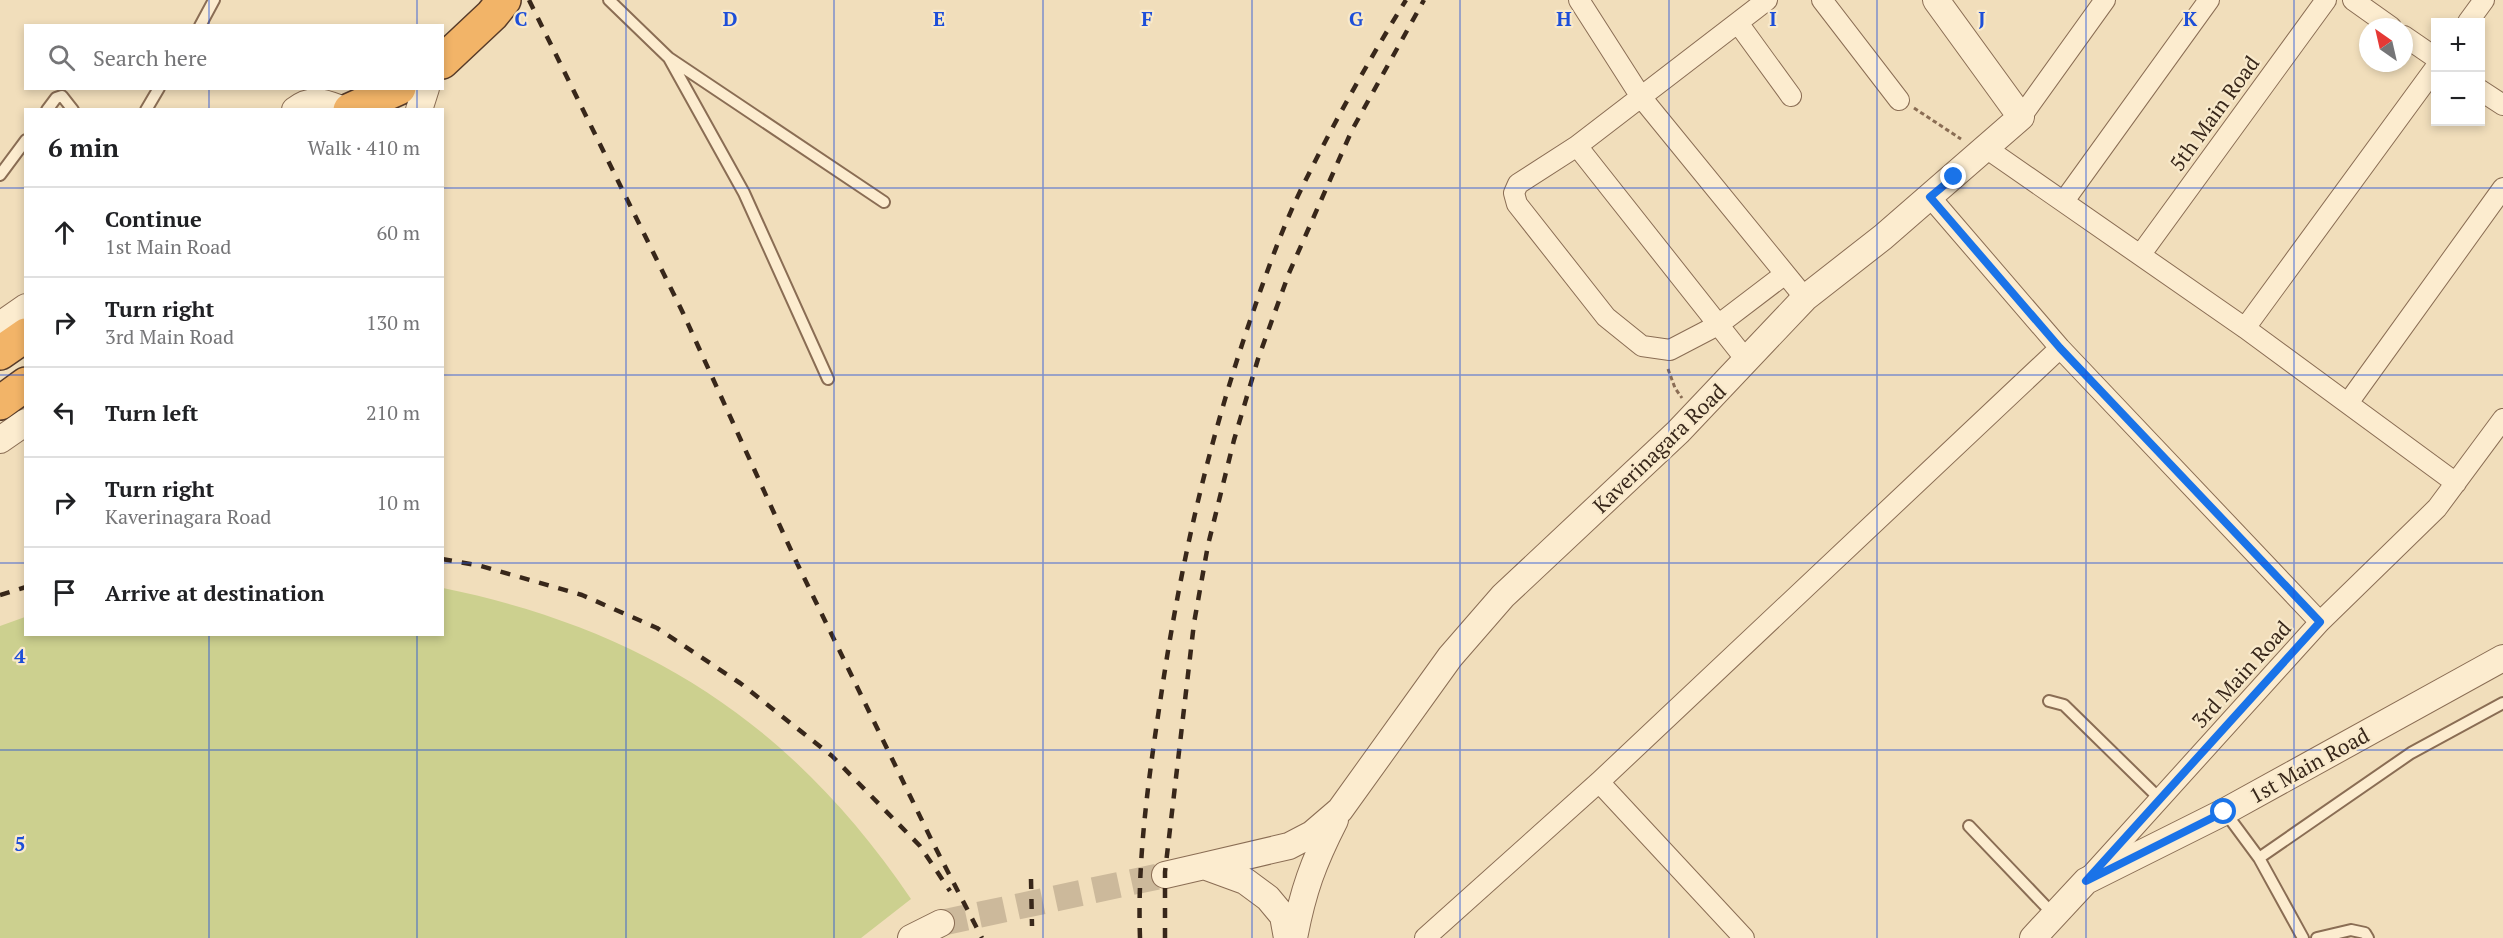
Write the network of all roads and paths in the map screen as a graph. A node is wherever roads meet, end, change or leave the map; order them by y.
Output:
1 (214, 0) edge
2 (504, 0) edge
3 (609, 0) edge
4 (1579, 0) edge
5 (1822, 0) edge
6 (1936, 0) edge
7 (2105, 0) edge
8 (2208, 0) edge
9 (2326, 0) edge
10 (2353, 0) edge
11 (2484, 0) edge
12 (1760, 2) edge
13 (2378, 18) edge
14 (2471, 18) edge
15 (1738, 23) junction
16 (201, 24) edge
17 (2413, 42) edge
18 (2431, 55) edge
19 (446, 58) edge
20 (669, 58) junction
21 (2432, 72) edge
22 (158, 90) edge
23 (395, 90) edge
24 (413, 90) edge
25 (425, 90) edge
26 (2485, 93) edge
27 (1791, 96) dead end
28 (1641, 97) junction
29 (1899, 100) joint
30 (2503, 105) edge
31 (48, 108) edge
32 (71, 108) edge
33 (147, 108) edge
34 (298, 108) edge
35 (339, 108) edge
36 (354, 108) edge
37 (393, 108) edge
38 (420, 108) edge
39 (2021, 117) junction
40 (24, 143) edge
41 (1577, 146) junction
42 (1982, 152) junction
43 (0, 175) edge
44 (2503, 188) edge
45 (1930, 197) junction
46 (2064, 201) junction
47 (884, 202) dead end
48 (2140, 254) junction
49 (1785, 274) junction
50 (1805, 298) junction
51 (24, 308) edge
52 (0, 325) edge
53 (1718, 325) junction
54 (2245, 328) junction
55 (24, 336) edge
56 (1659, 348) junction
57 (2060, 348) junction
58 (0, 353) edge
59 (1747, 361) junction
60 (828, 379) dead end
61 (24, 385) edge
62 (0, 403) edge
63 (2348, 403) junction
64 (1694, 414) junction
65 (2503, 419) edge
66 (24, 423) edge
67 (0, 440) edge
68 (2456, 483) junction
69 (2320, 622) junction
70 (2503, 658) edge
71 (2049, 701) dead end
72 (2503, 703) edge
73 (1599, 782) junction
74 (2160, 799) junction
75 (1340, 810) junction
76 (2224, 812) junction
77 (1969, 826) dead end
78 (2259, 858) junction
79 (1204, 866) junction
80 (1165, 875) tunnel mouth
81 (2086, 881) junction
82 (2054, 915) junction
83 (941, 923) tunnel mouth
84 (911, 938) edge
85 (1287, 938) edge
86 (1294, 938) edge
87 (1425, 938) edge
88 (1744, 938) edge
89 (2032, 938) edge
90 (2302, 938) edge
91 (2317, 938) edge
92 (2368, 938) edge

1 - 16 lane
2 - 19 highway
3 - 20 lane
4 - 28 street
5 - 29 street
6 - 39 street
7 - 39 street, Kaverinagara Road
8 - 46 street
9 - 48 street, 5th Main Road
10 - 13 street
11 - 14 street
12 - 15 street
15 - 27 street
15 - 28 street
17 - 18 street
20 - 47 lane
20 - 60 lane
21 - 54 street
22 - 33 lane
23 - 36 highway
24 - 37 highway
25 - 38 street
26 - 30 street
28 - 41 street
28 - 49 street
29 - 42 path
31 - 32 lane
34 - 35 street
39 - 42 street, Kaverinagara Road
40 - 43 lane
41 - 53 street
41 - 56 street
42 - 45 street, Kaverinagara Road
42 - 46 street
44 - 63 street
45 - 50 street, Kaverinagara Road
45 - 57 street
46 - 48 street
48 - 54 street
49 - 50 street
49 - 53 street
50 - 59 street, Kaverinagara Road
51 - 52 street
53 - 56 street
53 - 59 street
54 - 63 street
55 - 58 highway
56 - 64 path
57 - 69 street
57 - 73 street
59 - 64 street, Kaverinagara Road
61 - 62 highway
63 - 68 street
64 - 75 street, Kaverinagara Road
65 - 68 street, 3rd Main Road
66 - 67 street
68 - 69 street, 3rd Main Road
69 - 74 street, 3rd Main Road
70 - 76 street, 1st Main Road
71 - 74 lane
72 - 78 lane
73 - 87 street
73 - 88 street
74 - 81 street, 3rd Main Road
75 - 79 street, Kaverinagara Road
75 - 86 street
76 - 78 lane
76 - 81 street, 1st Main Road
77 - 82 lane
78 - 90 lane
79 - 80 street, Kaverinagara Road
79 - 85 street
81 - 82 street, 1st Main Road
82 - 89 street, 1st Main Road
83 - 84 street
91 - 92 lane

